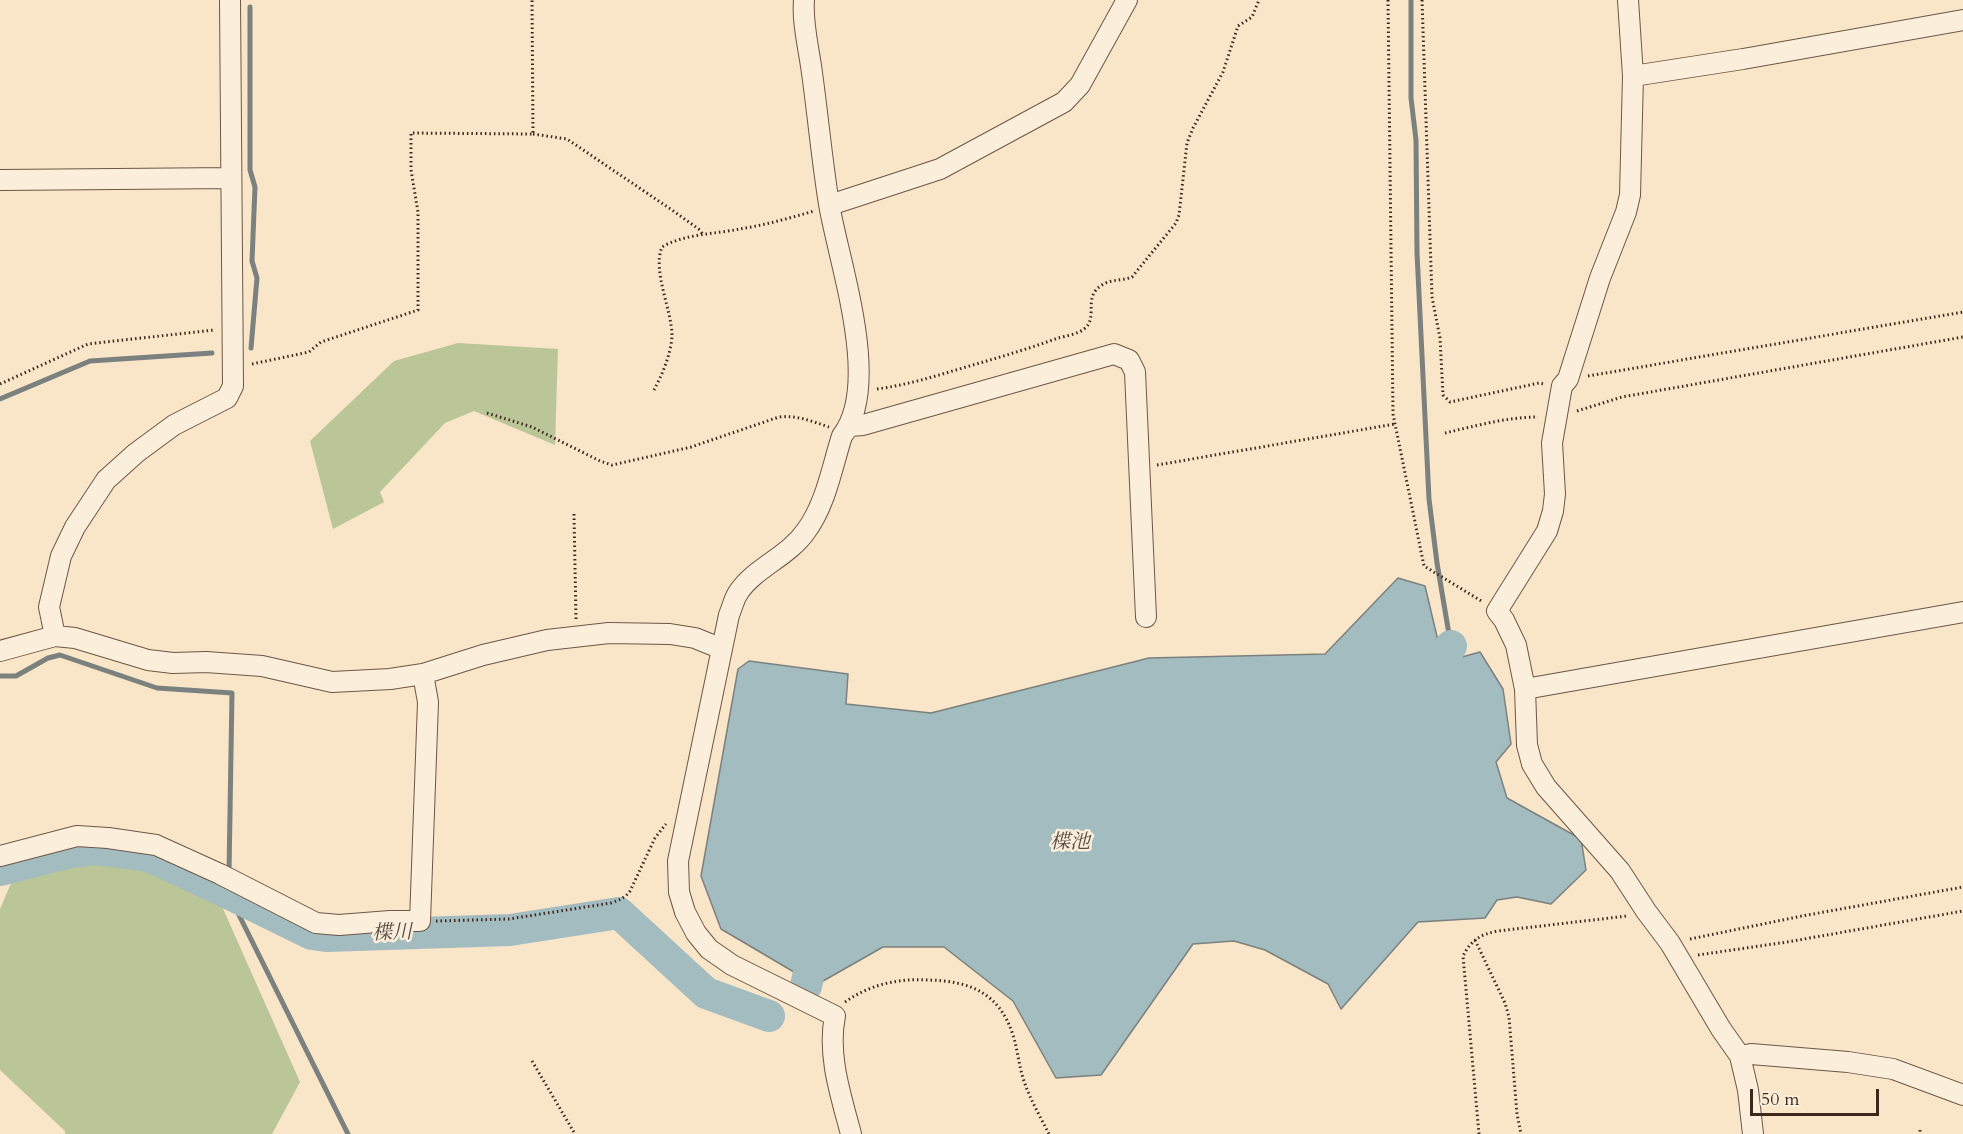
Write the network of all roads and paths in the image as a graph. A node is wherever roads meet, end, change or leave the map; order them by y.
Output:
1 (230, 0) edge
2 (532, 0) edge
3 (804, 0) edge
4 (1128, 0) edge
5 (1259, 0) edge
6 (1388, 0) edge
7 (1422, 0) edge
8 (1628, 0) edge
9 (1963, 20) edge
10 (1633, 76) junction
11 (533, 134) junction
12 (231, 178) junction
13 (0, 180) edge
14 (830, 205) junction
15 (703, 235) junction
16 (1963, 312) edge
17 (231, 328) junction
18 (1963, 337) edge
19 (232, 367) junction
20 (1565, 383) junction
21 (0, 384) edge
22 (654, 390) dead end
23 (857, 391) junction
24 (487, 413) dead end
25 (1557, 417) junction
26 (1395, 424) junction
27 (847, 429) junction
28 (1445, 433) dead end
29 (1138, 468) junction
30 (574, 514) dead end
31 (1497, 611) junction
32 (1963, 612) edge
33 (1146, 617) dead end
34 (54, 636) junction
35 (578, 636) junction
36 (722, 649) junction
37 (0, 651) edge
38 (423, 674) junction
39 (1525, 689) junction
40 (669, 821) dead end
41 (0, 856) edge
42 (1963, 887) edge
43 (1646, 911) junction
44 (1963, 911) edge
45 (420, 921) junction
46 (1475, 939) junction
47 (1674, 950) junction
48 (835, 1016) junction
49 (1740, 1056) junction
50 (532, 1061) dead end
51 (1963, 1095) edge
52 (575, 1134) edge
53 (851, 1134) edge
54 (1049, 1134) edge
55 (1479, 1134) edge
56 (1521, 1134) edge
57 (1753, 1134) edge

1 - 12 street
2 - 11 path
3 - 14 street
4 - 14 street
5 - 23 path
6 - 26 path
7 - 20 path
8 - 10 street
9 - 10 street
10 - 20 street
11 - 15 path
11 - 19 path
12 - 13 street
12 - 17 street
14 - 15 path
14 - 23 street
15 - 22 path
16 - 20 path
17 - 19 street
17 - 21 path
18 - 25 path
19 - 34 street
20 - 25 street
23 - 27 street
24 - 27 path
25 - 28 path
25 - 31 street
26 - 29 path
26 - 31 path
27 - 29 street
27 - 36 street
29 - 33 street
30 - 35 path
31 - 39 street
32 - 39 street
34 - 37 street
34 - 38 street
35 - 36 street
35 - 38 street
36 - 48 street
38 - 45 street
39 - 43 street
40 - 45 path
41 - 45 street
42 - 47 path
43 - 46 path
43 - 47 street
44 - 47 path
46 - 55 path
46 - 56 path
47 - 49 street
48 - 53 street
48 - 54 path
49 - 51 street
49 - 57 street
50 - 52 path

